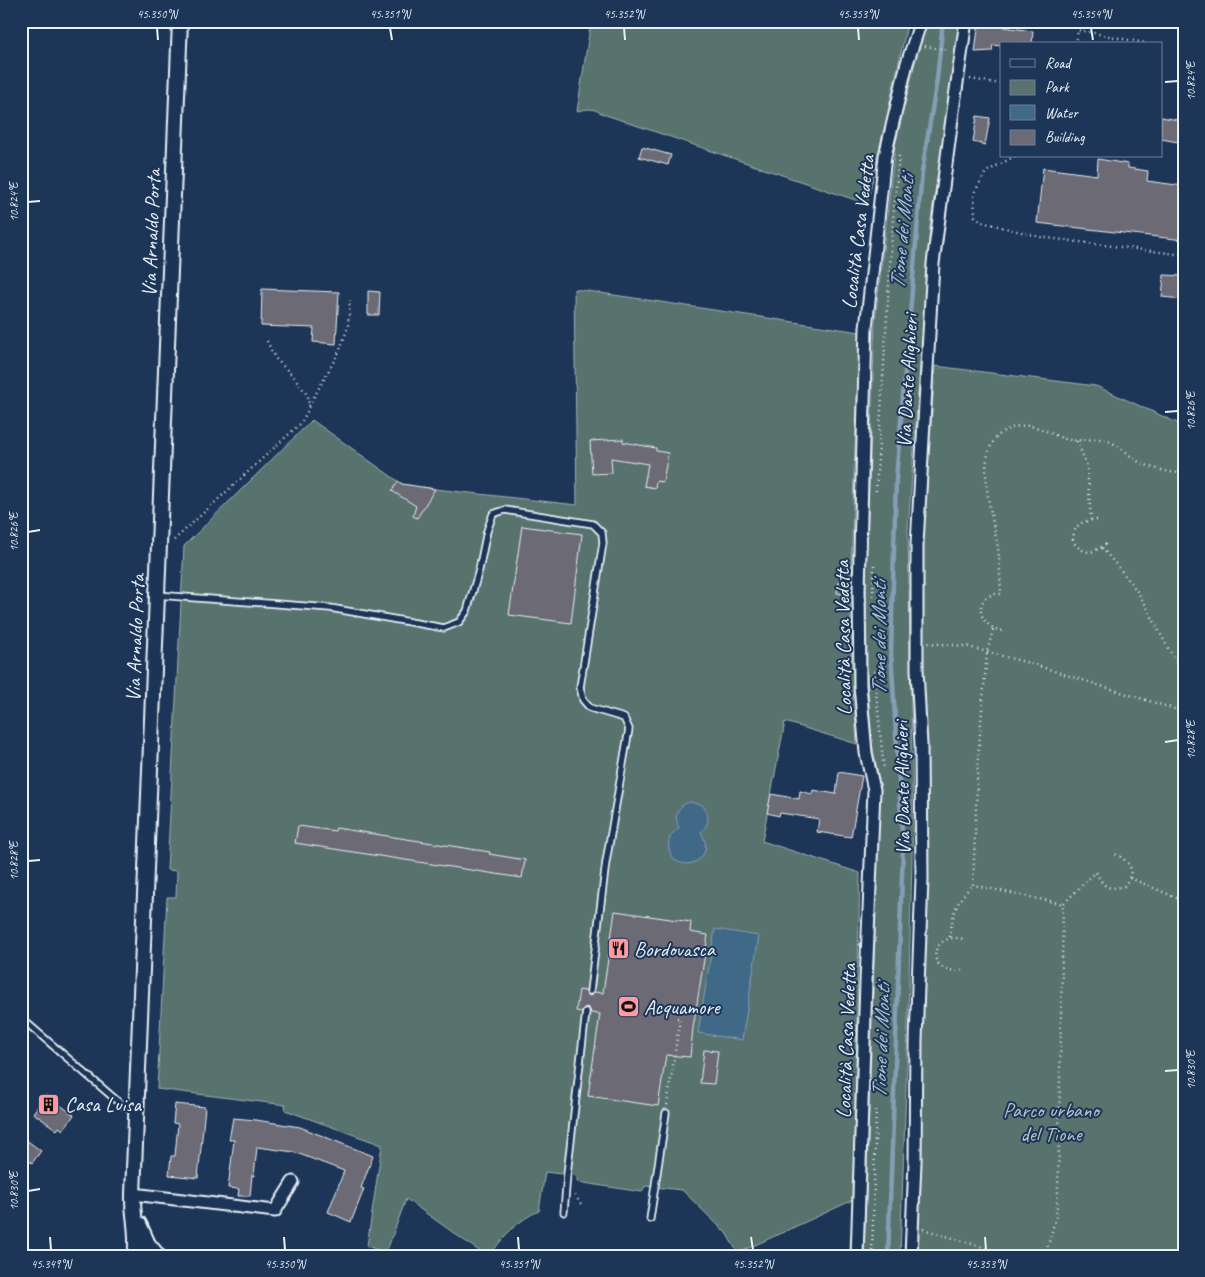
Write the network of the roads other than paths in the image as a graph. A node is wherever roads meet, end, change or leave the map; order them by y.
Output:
1 (180, 21) edge
2 (966, 21) edge
3 (921, 23) edge
4 (157, 595) junction
5 (590, 991) dead end
6 (586, 1012) dead end
7 (21, 1018) edge
8 (136, 1112) junction
9 (666, 1113) road end
10 (293, 1182) dead end
11 (133, 1199) junction
12 (564, 1212) dead end
13 (650, 1219) dead end
14 (135, 1256) edge
15 (143, 1256) edge
16 (157, 1256) edge
17 (857, 1256) edge
18 (911, 1256) edge

1 - 4 street, Via Arnaldo Porta
2 - 18 street, Via Dante Alighieri
3 - 17 street, Località Casa Vedetta
4 - 5 lane
4 - 8 street, Via Arnaldo Porta
6 - 12 lane
7 - 8 lane
8 - 11 street, Via Arnaldo Porta
9 - 13 lane
10 - 11 street
11 - 14 street, Via Arnaldo Porta
11 - 16 street
15 - 16 main road

